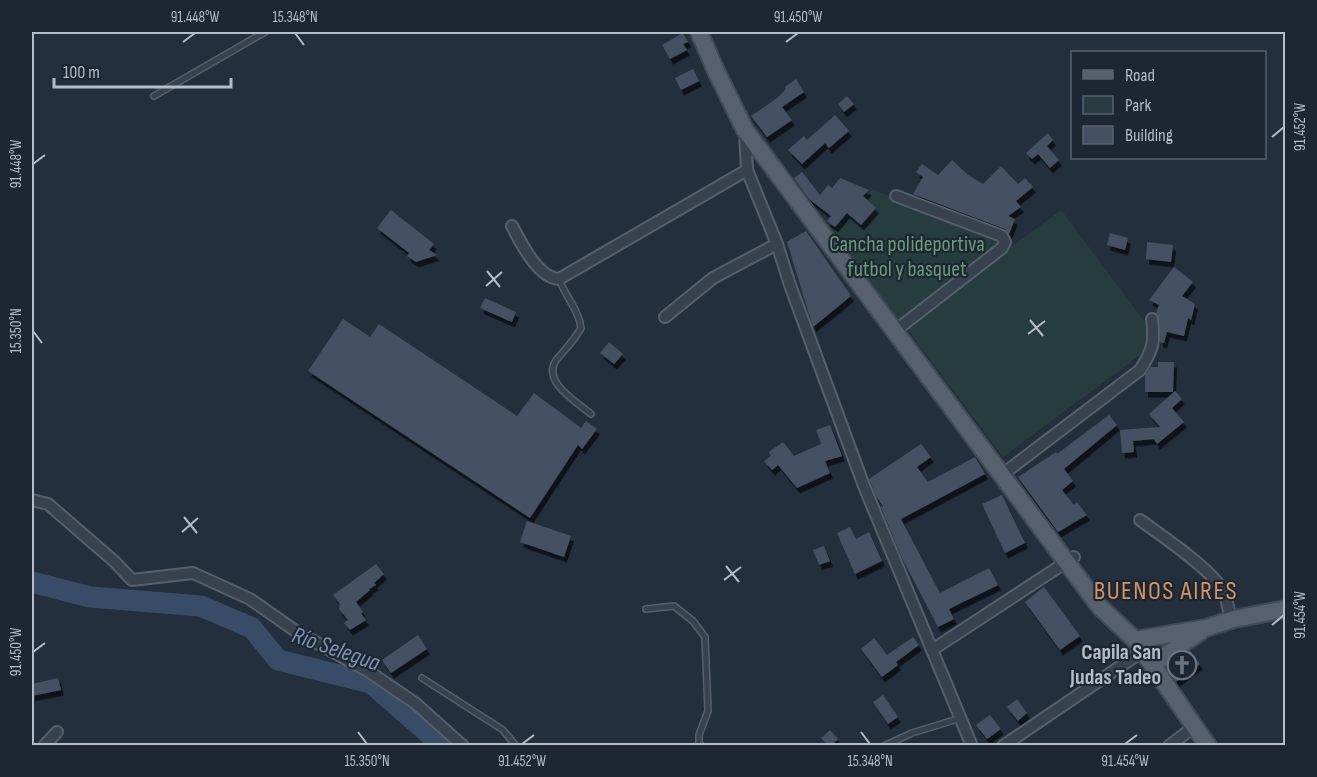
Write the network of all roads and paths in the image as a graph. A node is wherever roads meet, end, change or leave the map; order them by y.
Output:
1 (265, 32) edge
2 (699, 32) edge
3 (154, 96) dead end
4 (746, 129) junction
5 (747, 170) junction
6 (896, 196) dead end
7 (512, 226) dead end
8 (777, 244) junction
9 (559, 279) junction
10 (665, 317) dead end
11 (1152, 319) dead end
12 (895, 331) junction
13 (591, 414) dead end
14 (1003, 474) junction
15 (32, 500) edge
16 (1140, 520) dead end
17 (1070, 560) junction
18 (646, 609) dead end
19 (1286, 609) edge
20 (1230, 621) junction
21 (1206, 628) junction
22 (932, 650) junction
23 (1144, 652) junction
24 (422, 678) dead end
25 (961, 718) junction
26 (1195, 726) junction
27 (57, 732) dead end
28 (44, 746) edge
29 (463, 746) edge
30 (516, 746) edge
31 (702, 746) edge
32 (884, 746) edge
33 (972, 746) edge
34 (1003, 746) edge
35 (1169, 746) edge
36 (1208, 746) edge

1 - 3 lane
2 - 4 main road
4 - 5 street
4 - 12 main road
5 - 8 street
5 - 9 street
6 - 12 street
7 - 9 street
8 - 10 street
8 - 22 street
9 - 13 lane
11 - 14 street
12 - 14 main road
14 - 17 main road
15 - 29 street
16 - 20 street
17 - 22 street
17 - 23 main road
18 - 31 lane
19 - 20 main road
20 - 21 main road
21 - 23 main road
21 - 23 main road
22 - 25 street
23 - 26 main road
23 - 34 street
24 - 30 lane
25 - 32 lane
25 - 33 street
26 - 35 street
26 - 36 main road
27 - 28 street

